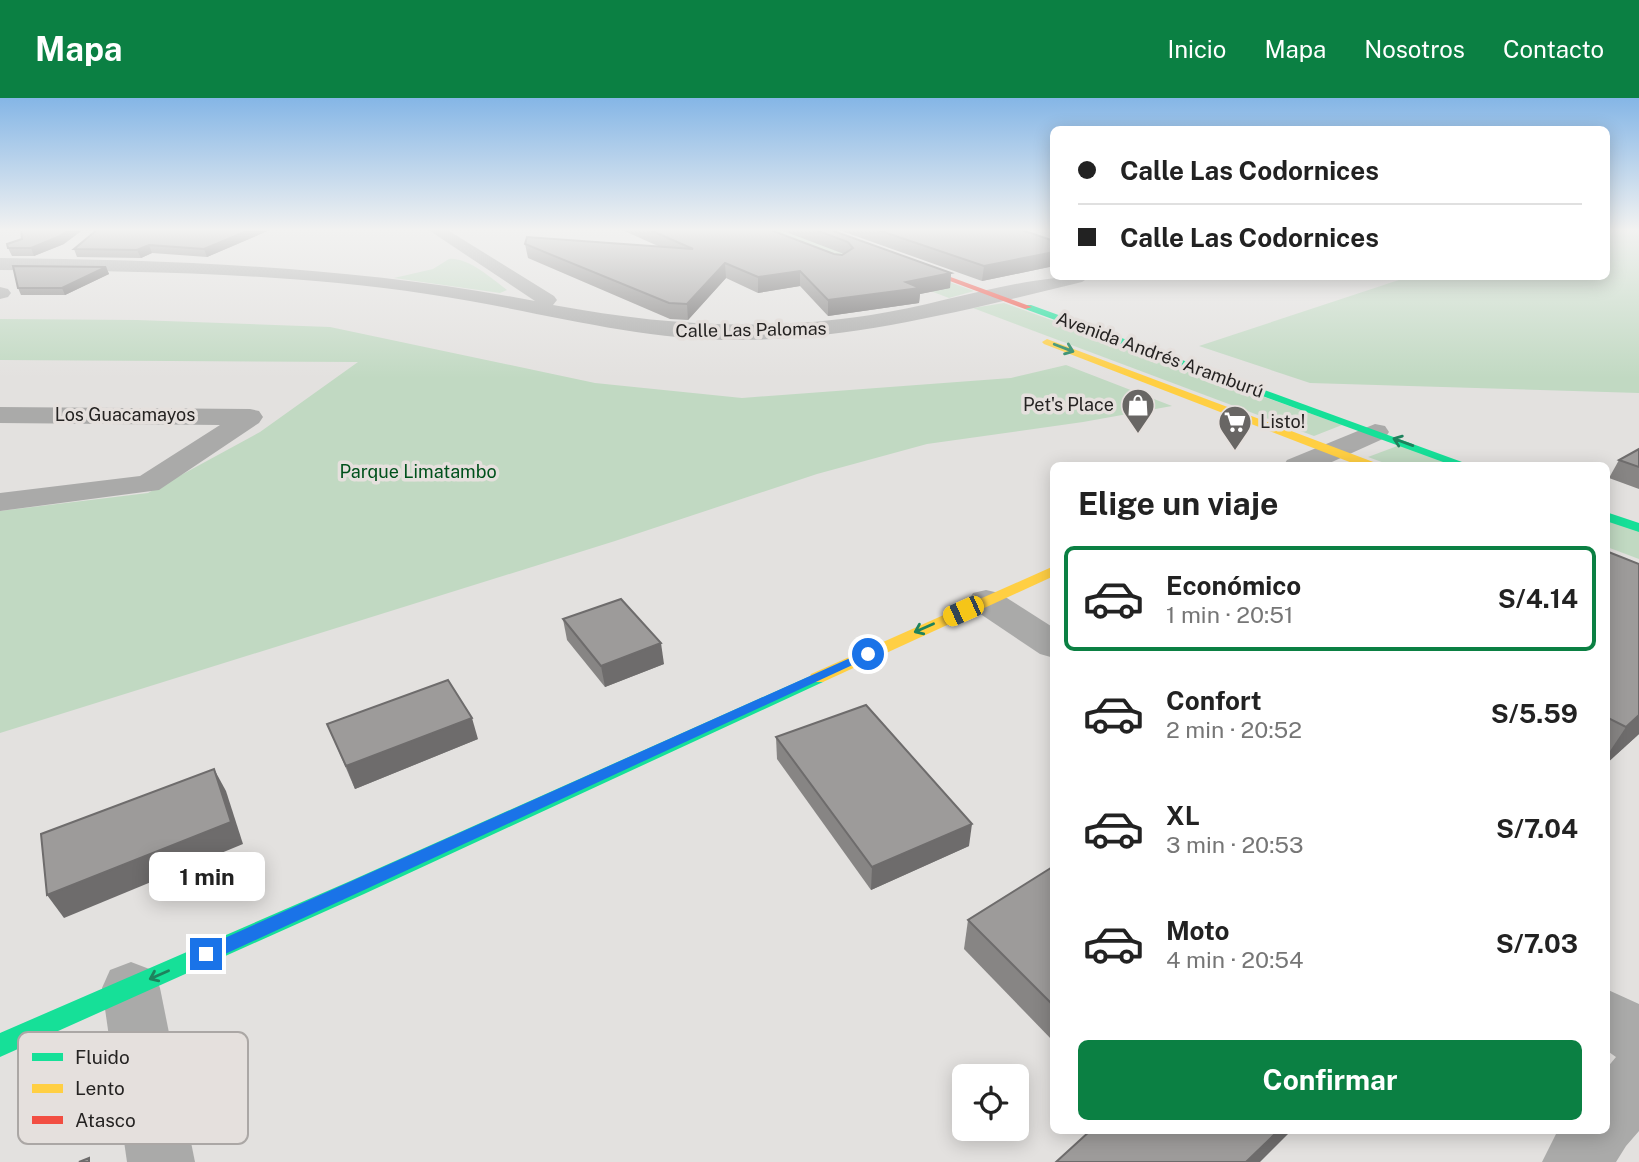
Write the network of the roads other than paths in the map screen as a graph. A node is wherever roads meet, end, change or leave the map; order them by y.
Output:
1 (348, 279) edge
2 (507, 279) edge
3 (952, 279) edge
4 (1066, 280) edge
5 (928, 296) edge
6 (1000, 296) junction
7 (955, 306) junction
8 (580, 316) junction
9 (987, 319) dead end
10 (1037, 338) dead end
11 (0, 415) edge
12 (1375, 432) junction
13 (1332, 450) junction
14 (1306, 462) edge
15 (1362, 462) edge
16 (1456, 462) edge
17 (0, 502) edge
18 (1610, 517) edge
19 (1639, 528) edge
20 (1050, 572) edge
21 (986, 601) junction
22 (1050, 643) edge
23 (131, 988) junction
24 (1610, 1019) edge
25 (30, 1032) edge
26 (139, 1032) edge
27 (18, 1037) edge
28 (1639, 1038) edge
29 (0, 1045) edge
30 (1639, 1078) edge
31 (1610, 1116) edge
32 (1597, 1134) edge
33 (158, 1144) edge
34 (161, 1162) edge
35 (1576, 1162) edge

1 - 8 street, Calle Las Palomas
2 - 8 street
3 - 6 main road, Avenida Andrés Aramburú
4 - 6 street, Calle Las Palomas
5 - 7 main road
6 - 7 street, Calle Las Palomas
6 - 12 main road, Avenida Andrés Aramburú
7 - 8 street, Calle Las Palomas
7 - 9 main road
10 -> 13 main road, Avenida Andrés Aramburú
11 - 17 street, Los Guacamayos
12 - 13 street
16 -> 12 main road, Avenida Andrés Aramburú
13 - 14 street
13 - 15 main road, Avenida Andrés Aramburú
18 - 19 main road
20 - 21 main road
21 - 22 street
21 -> 23 main road
23 - 25 main road
23 - 26 street
24 - 28 street
27 - 29 main road
30 - 31 street
32 - 35 street
33 - 34 street

